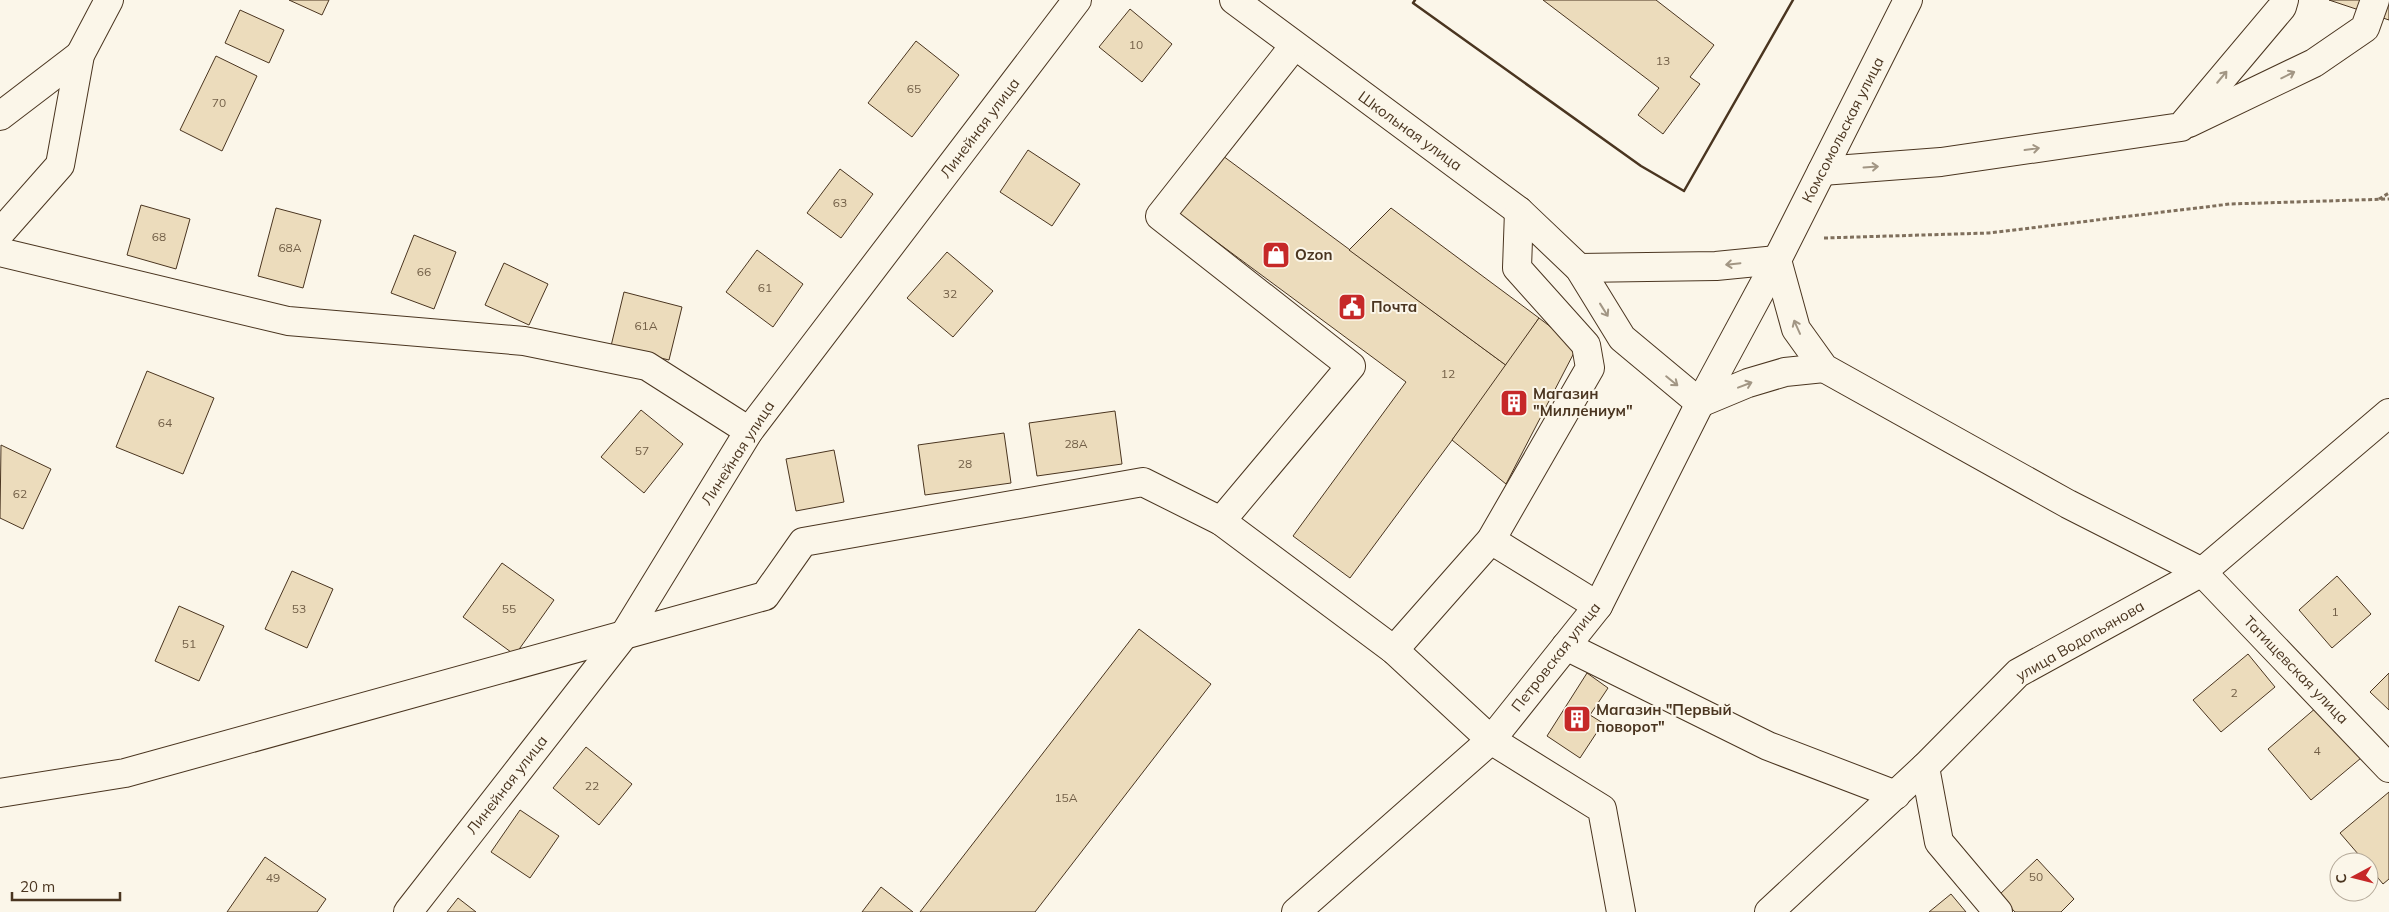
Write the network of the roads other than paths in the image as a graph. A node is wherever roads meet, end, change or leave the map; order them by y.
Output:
1 (108, 0) edge
2 (1077, 0) edge
3 (1234, 0) edge
4 (1908, 0) edge
5 (2284, 0) edge
6 (2375, 0) edge
7 (1294, 46) junction
8 (80, 55) junction
9 (0, 116) edge
10 (2180, 127) junction
11 (1822, 171) junction
12 (1519, 211) junction
13 (0, 233) edge
14 (1783, 249) junction
15 (0, 252) edge
16 (1579, 268) junction
17 (1622, 338) junction
18 (1590, 368) junction
19 (1824, 368) junction
20 (1700, 403) junction
21 (2389, 413) edge
22 (749, 431) junction
23 (1221, 521) junction
24 (1491, 540) junction
25 (2202, 572) junction
26 (1598, 606) junction
27 (624, 635) junction
28 (1566, 646) junction
29 (1394, 650) junction
30 (1491, 740) junction
31 (1926, 767) junction
32 (2389, 768) edge
33 (0, 792) edge
34 (1896, 794) junction
35 (408, 912) edge
36 (1296, 912) edge
37 (1621, 912) edge
38 (1769, 912) edge
39 (1998, 912) edge

1 - 8 street
2 - 22 street, Линейная улица
3 - 7 street, Школьная улица
4 - 11 street, Комсомольская улица
10 -> 5 street
10 -> 6 street
7 - 12 street, Школьная улица
7 - 23 street
8 - 9 street
8 - 13 street
11 -> 10 street
11 - 14 street, Комсомольская улица
12 - 16 street, Школьная улица
12 - 18 street
14 -> 16 street
19 -> 14 street
14 - 20 street, Петровская улица
15 - 22 street
16 -> 17 street, Школьная улица
17 - 18 street
17 -> 20 street, Школьная улица
18 - 24 street
20 -> 19 street
19 - 25 street, Татищевская улица
20 - 26 street, Петровская улица
21 - 25 street, улица Водопьянова
22 - 27 street, Линейная улица
23 - 27 street
23 - 29 street
24 - 26 street
24 - 29 street
25 - 31 street, улица Водопьянова
25 - 32 street, Татищевская улица
26 - 28 street, Петровская улица
27 - 33 street
27 - 35 street, Линейная улица
28 - 30 street, Петровская улица
28 - 34 street
29 - 30 street
30 - 36 street, Петровская улица
30 - 37 street
31 - 34 street
31 - 39 street
34 - 38 street

